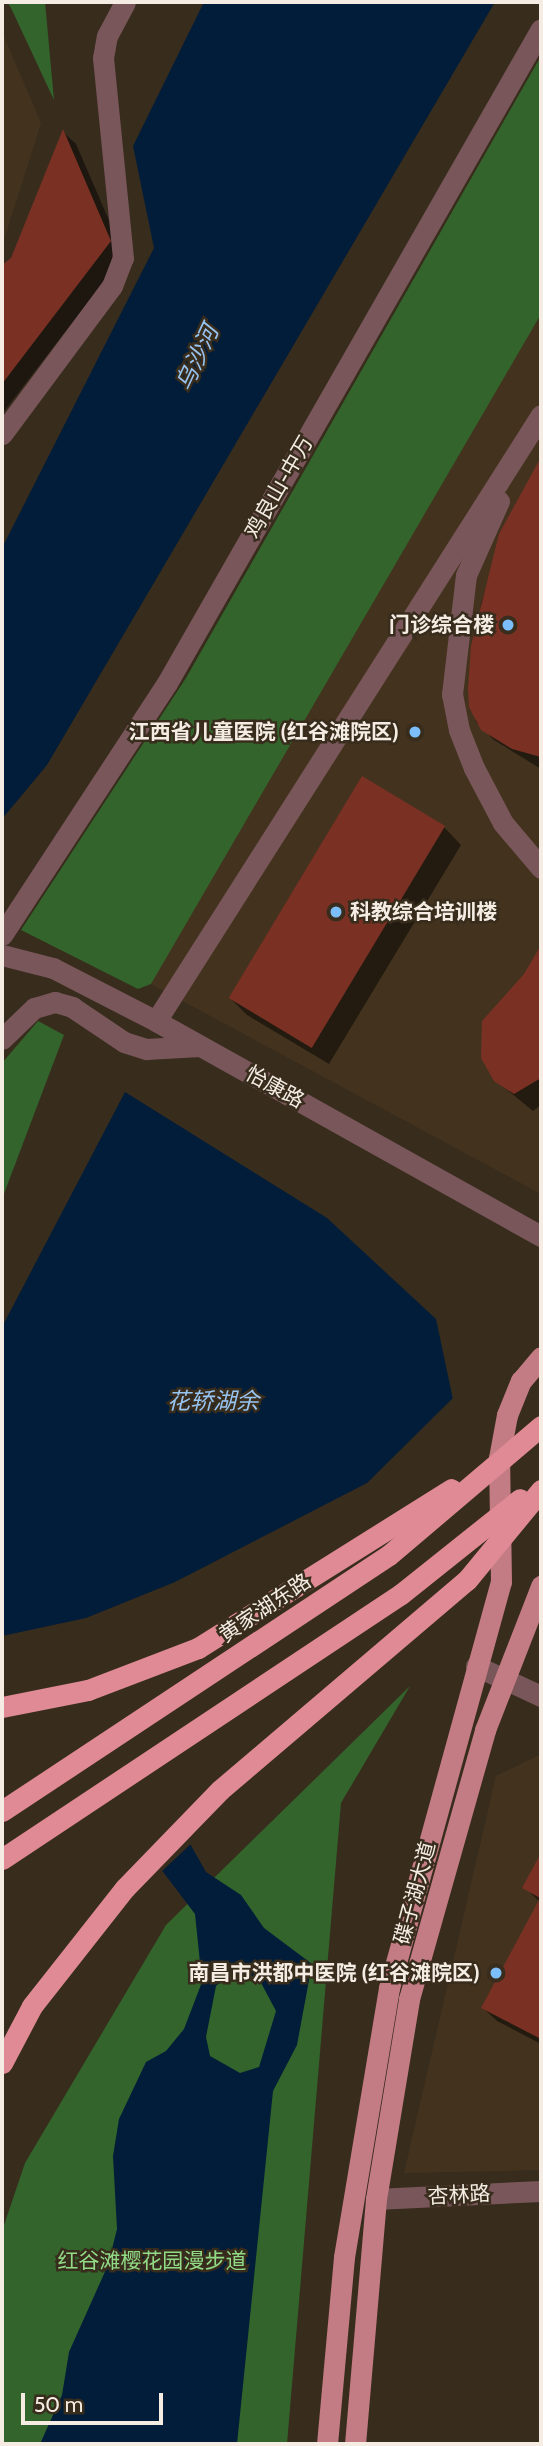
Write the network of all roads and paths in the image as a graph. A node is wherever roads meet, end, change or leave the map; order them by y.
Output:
1 (125, 2) edge
2 (541, 29) edge
3 (541, 415) edge
4 (541, 430) edge
5 (2, 434) edge
6 (541, 868) edge
7 (2, 935) edge
8 (2, 955) edge
9 (156, 1021) junction
10 (2, 1040) edge
11 (200, 1046) junction
12 (541, 1236) edge
13 (541, 1357) edge
14 (534, 1433) edge
15 (541, 1479) edge
16 (541, 1490) edge
17 (541, 1586) edge
18 (476, 1666) junction
19 (503, 1678) junction
20 (541, 1696) edge
21 (2, 1707) edge
22 (2, 1811) edge
23 (2, 1859) edge
24 (2, 2063) edge
25 (541, 2191) edge
26 (376, 2199) junction
27 (327, 2444) edge
28 (355, 2444) edge

1 - 5 street
2 - 7 street, 鸡良山-中万
3 - 9 street
4 - 6 street
8 - 9 street, 怡康路
9 - 11 street, 怡康路
10 - 11 street
11 - 12 street, 怡康路
13 - 18 main road, 碟子湖大道
14 - 21 highway, bridge
14 - 22 highway, 黄家湖东路, bridge
15 - 23 highway, bridge
16 - 24 highway, bridge
17 - 19 main road, 碟子湖大道
18 - 19 street
18 - 27 main road, 碟子湖大道
19 - 20 street
19 - 26 main road, 碟子湖大道
25 - 26 street, 杏林路
26 - 28 main road, 碟子湖大道

